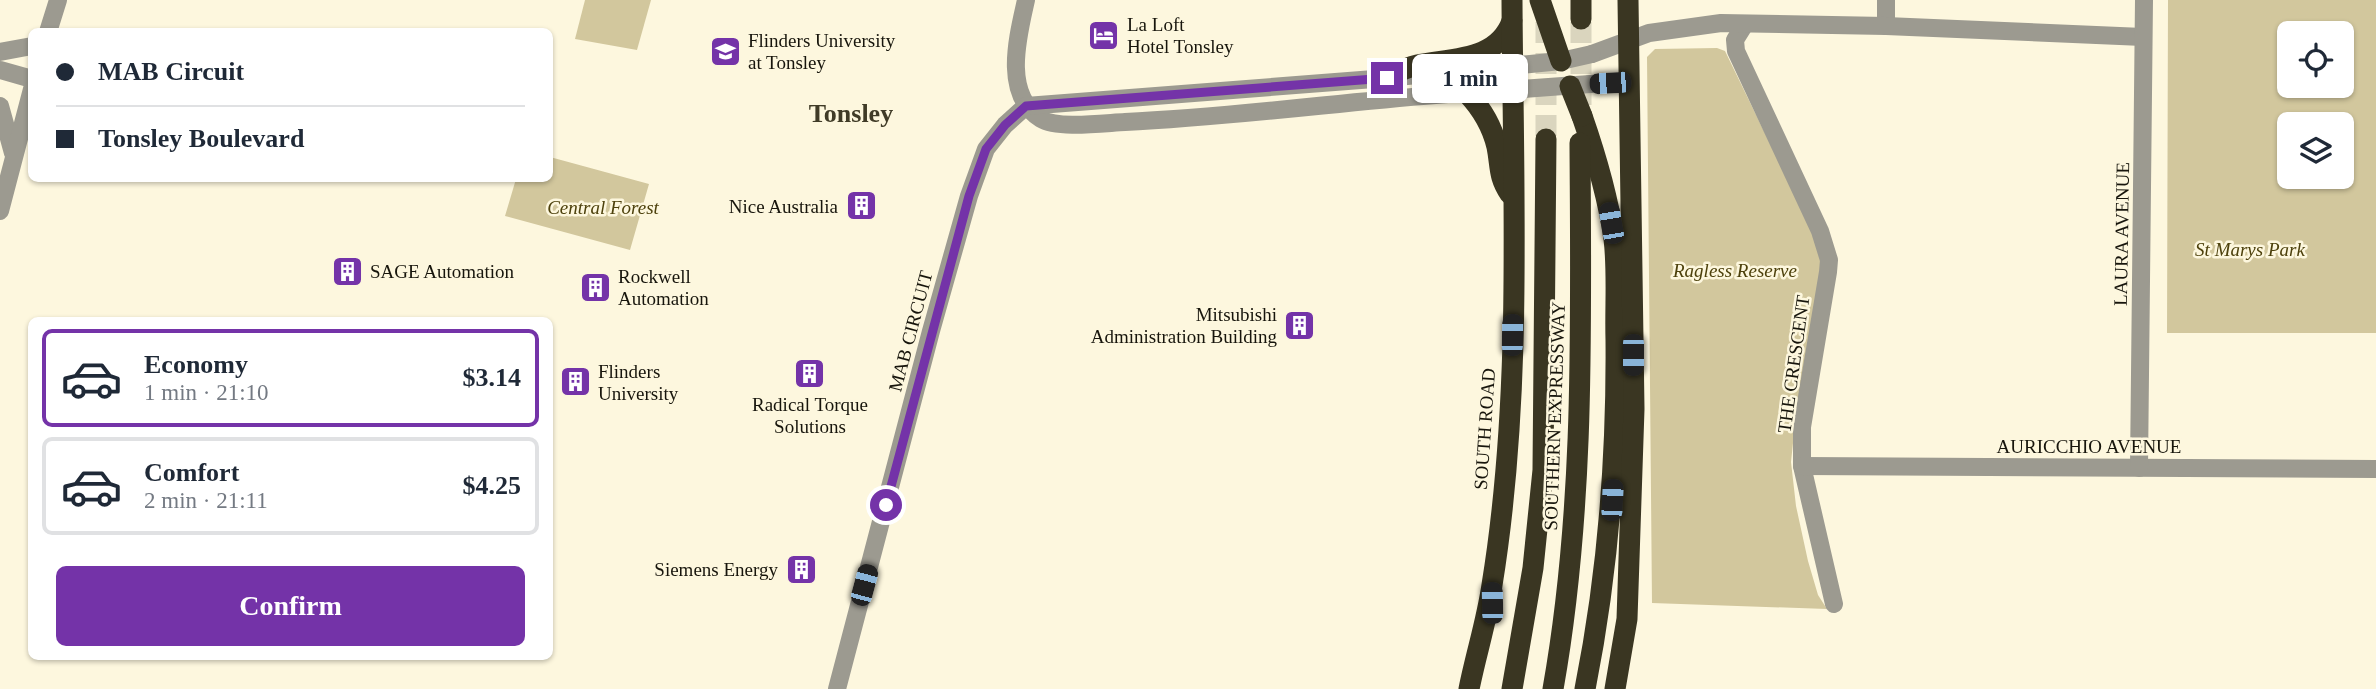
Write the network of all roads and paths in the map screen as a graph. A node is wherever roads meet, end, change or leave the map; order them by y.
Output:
1 (58, 0) edge
2 (1026, 0) edge
3 (1540, 0) edge
4 (1628, 0) edge
5 (1886, 0) edge
6 (2144, 0) edge
7 (1512, 10) edge
8 (1745, 24) junction
9 (1886, 26) junction
10 (49, 28) edge
11 (2143, 37) junction
12 (1628, 41) junction
13 (28, 47) edge
14 (0, 52) edge
15 (1561, 61) junction
16 (1517, 65) junction
17 (0, 70) edge
18 (28, 78) edge
19 (1387, 78) junction
20 (1630, 82) junction
21 (1580, 85) junction
22 (1517, 90) junction
23 (1467, 93) junction
24 (28, 104) edge
25 (0, 106) edge
26 (1026, 106) junction
27 (1546, 139) tunnel mouth
28 (1580, 143) dead end
29 (14, 157) junction
30 (1513, 199) junction
31 (0, 211) edge
32 (1802, 466) junction
33 (2139, 468) junction
34 (2376, 469) edge
35 (1492, 587) junction
36 (1834, 604) dead end
37 (1628, 619) junction
38 (837, 689) edge
39 (1469, 689) edge
40 (1480, 689) edge
41 (1512, 689) edge
42 (1553, 689) edge
43 (1586, 689) edge
44 (1615, 689) edge
45 (1629, 689) edge

1 - 10 street
2 - 26 street
3 - 15 highway, bridge
4 - 12 highway
5 - 9 street
6 - 11 street, LAURA AVENUE
7 - 16 highway, SOUTH ROAD
7 - 19 highway
8 - 9 street
8 - 12 street
8 - 32 street, THE CRESCENT
9 - 11 street
11 - 33 street, LAURA AVENUE
12 - 15 street, bridge
12 - 20 highway
13 - 14 street
15 - 16 street, bridge
15 - 21 highway
16 - 19 street
16 - 22 highway, SOUTH ROAD
17 - 18 street
19 - 26 street
20 - 21 street
20 - 37 highway
21 - 22 street, bridge
21 - 43 highway, bridge
22 - 23 street
22 - 30 highway, SOUTH ROAD
23 - 26 street
23 - 30 highway
24 - 29 street
25 - 29 street
26 - 38 street, MAB CIRCUIT
27 - 41 highway, SOUTHERN EXPRESSWAY
28 - 42 highway, SOUTHERN EXPRESSWAY
29 - 31 street
30 - 35 highway, SOUTH ROAD
32 - 33 street, AURICCHIO AVENUE
32 - 36 street, THE CRESCENT
33 - 34 street, AURICCHIO AVENUE
35 - 39 highway, SOUTH ROAD
35 - 40 highway
37 - 44 highway
37 - 45 highway

